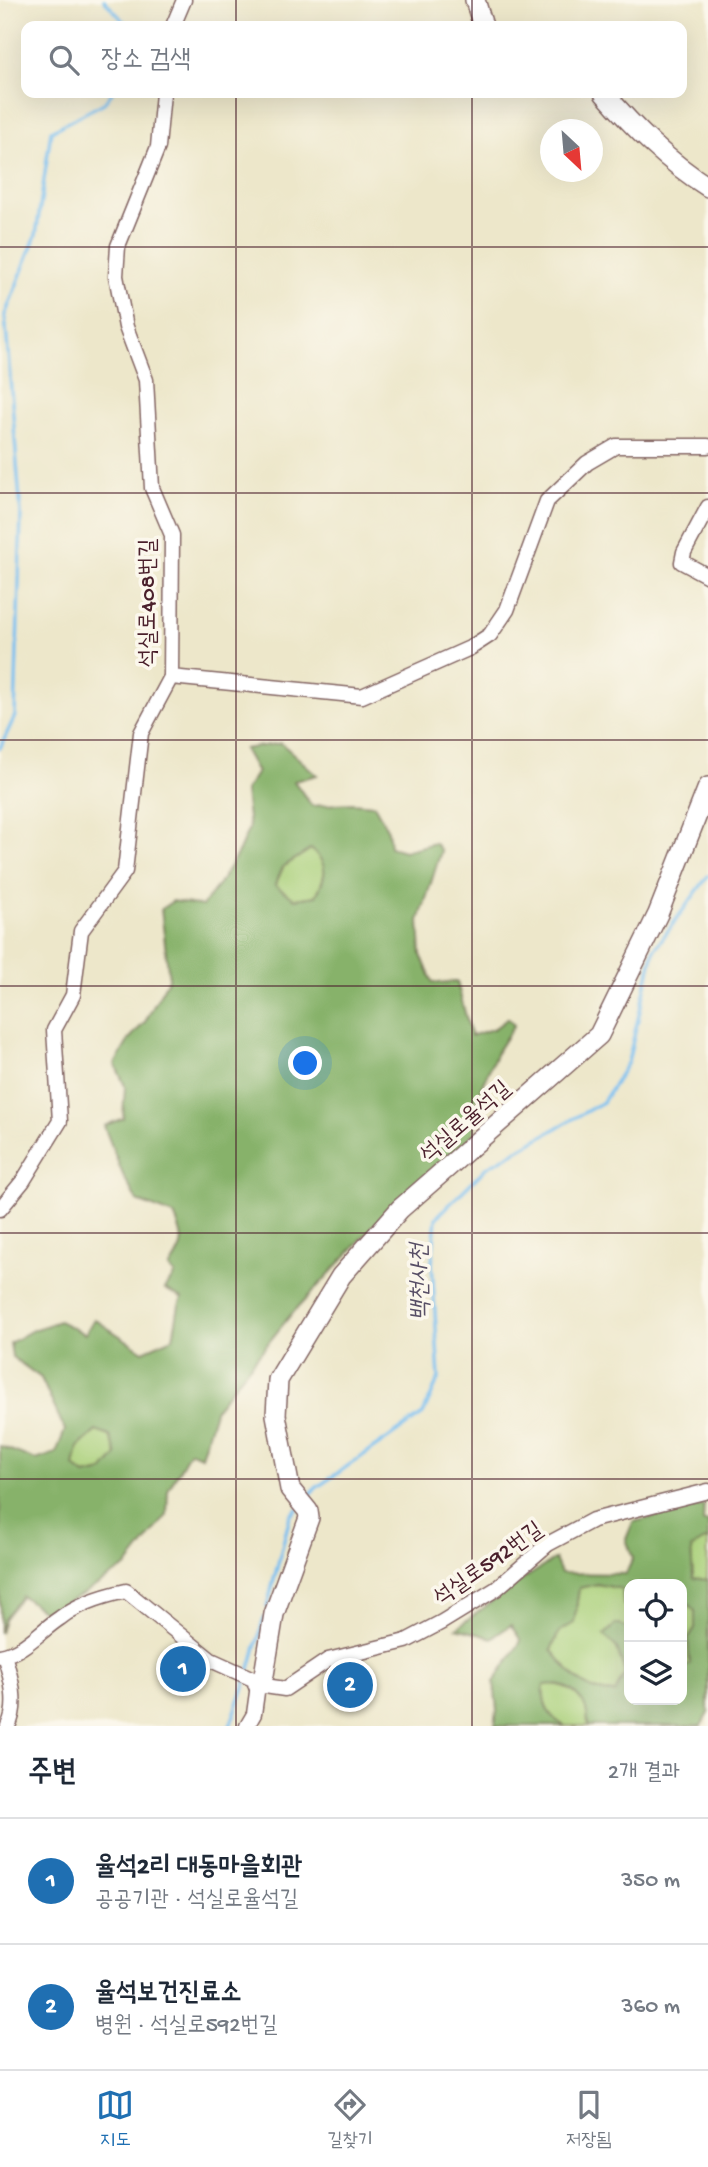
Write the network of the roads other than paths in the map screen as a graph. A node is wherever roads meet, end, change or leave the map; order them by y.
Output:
1 (184, 0) edge
2 (475, 0) edge
3 (175, 21) edge
4 (481, 21) edge
5 (163, 98) edge
6 (608, 98) edge
7 (708, 187) edge
8 (708, 446) edge
9 (708, 507) edge
10 (708, 576) edge
11 (171, 677) junction
12 (708, 787) edge
13 (0, 1209) edge
14 (708, 1491) edge
15 (2, 1656) edge
16 (250, 1679) junction
17 (8, 1726) edge
18 (247, 1726) edge

1 - 3 street
2 - 4 street
5 - 11 street, 석실로408번길
6 - 7 street
8 - 11 street
9 - 10 street
11 - 13 street, 석실로408번길
12 - 16 street, 석실로율석길
14 - 16 street, 석실로592번길
15 - 16 street
15 - 17 street
16 - 18 street

